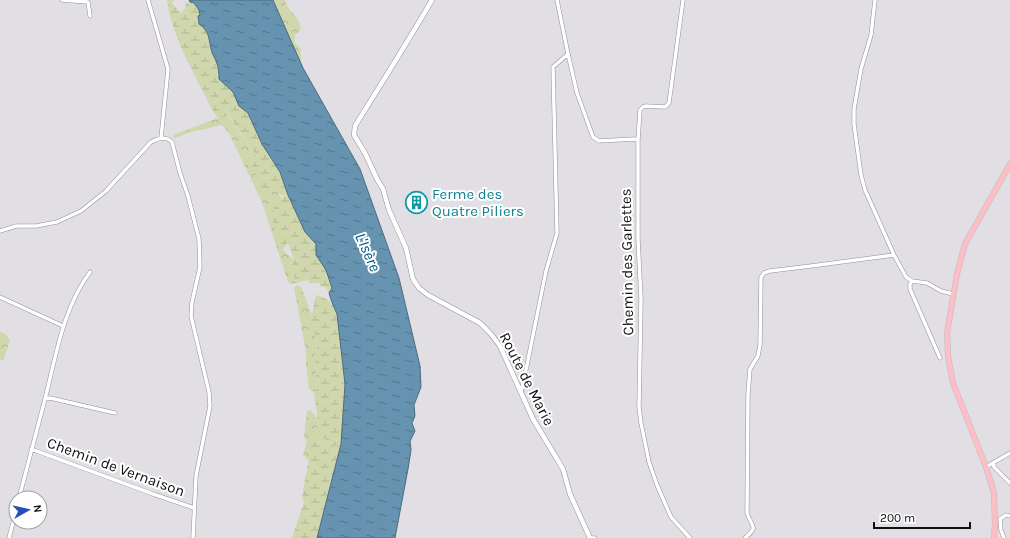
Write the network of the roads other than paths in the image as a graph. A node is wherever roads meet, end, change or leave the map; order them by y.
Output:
1 (62, 0) edge
2 (148, 0) edge
3 (432, 0) edge
4 (557, 0) edge
5 (683, 0) edge
6 (875, 0) edge
7 (90, 16) dead end
8 (568, 54) junction
9 (161, 138) junction
10 (638, 140) junction
11 (1010, 164) edge
12 (0, 231) edge
13 (894, 255) junction
14 (90, 272) dead end
15 (912, 281) junction
16 (953, 294) junction
17 (0, 297) edge
18 (63, 326) junction
19 (940, 358) dead end
20 (520, 393) junction
21 (45, 399) junction
22 (115, 413) dead end
23 (31, 449) junction
24 (1010, 453) edge
25 (993, 464) junction
26 (986, 467) junction
27 (1010, 483) edge
28 (21, 490) edge
29 (194, 508) junction
30 (1010, 516) edge
31 (995, 523) junction
32 (193, 538) edge
33 (592, 538) edge
34 (690, 538) edge
35 (745, 538) edge
36 (994, 538) edge
37 (998, 538) edge
38 (1004, 538) edge

1 - 7 street
2 - 9 street
3 - 20 street, Route de Marie
4 - 8 street
5 - 10 street, Chemin des Garlettes
6 - 13 street
8 - 10 street
8 - 20 street
9 - 12 street
9 - 29 street
10 - 34 street, Chemin des Garlettes
11 - 16 main road
13 - 15 street
13 - 35 street
14 - 18 street
15 - 16 street
15 - 19 street
16 - 26 main road
17 - 18 street
18 - 21 street
20 - 33 street, Route de Marie
21 - 22 street
21 - 23 street
23 - 28 street, Chemin de Vernaison
23 - 29 street, Chemin de Vernaison
24 - 25 street
25 - 26 street
25 - 27 street
26 - 31 main road
29 - 32 street
30 - 38 street
31 - 36 main road
31 - 37 main road

